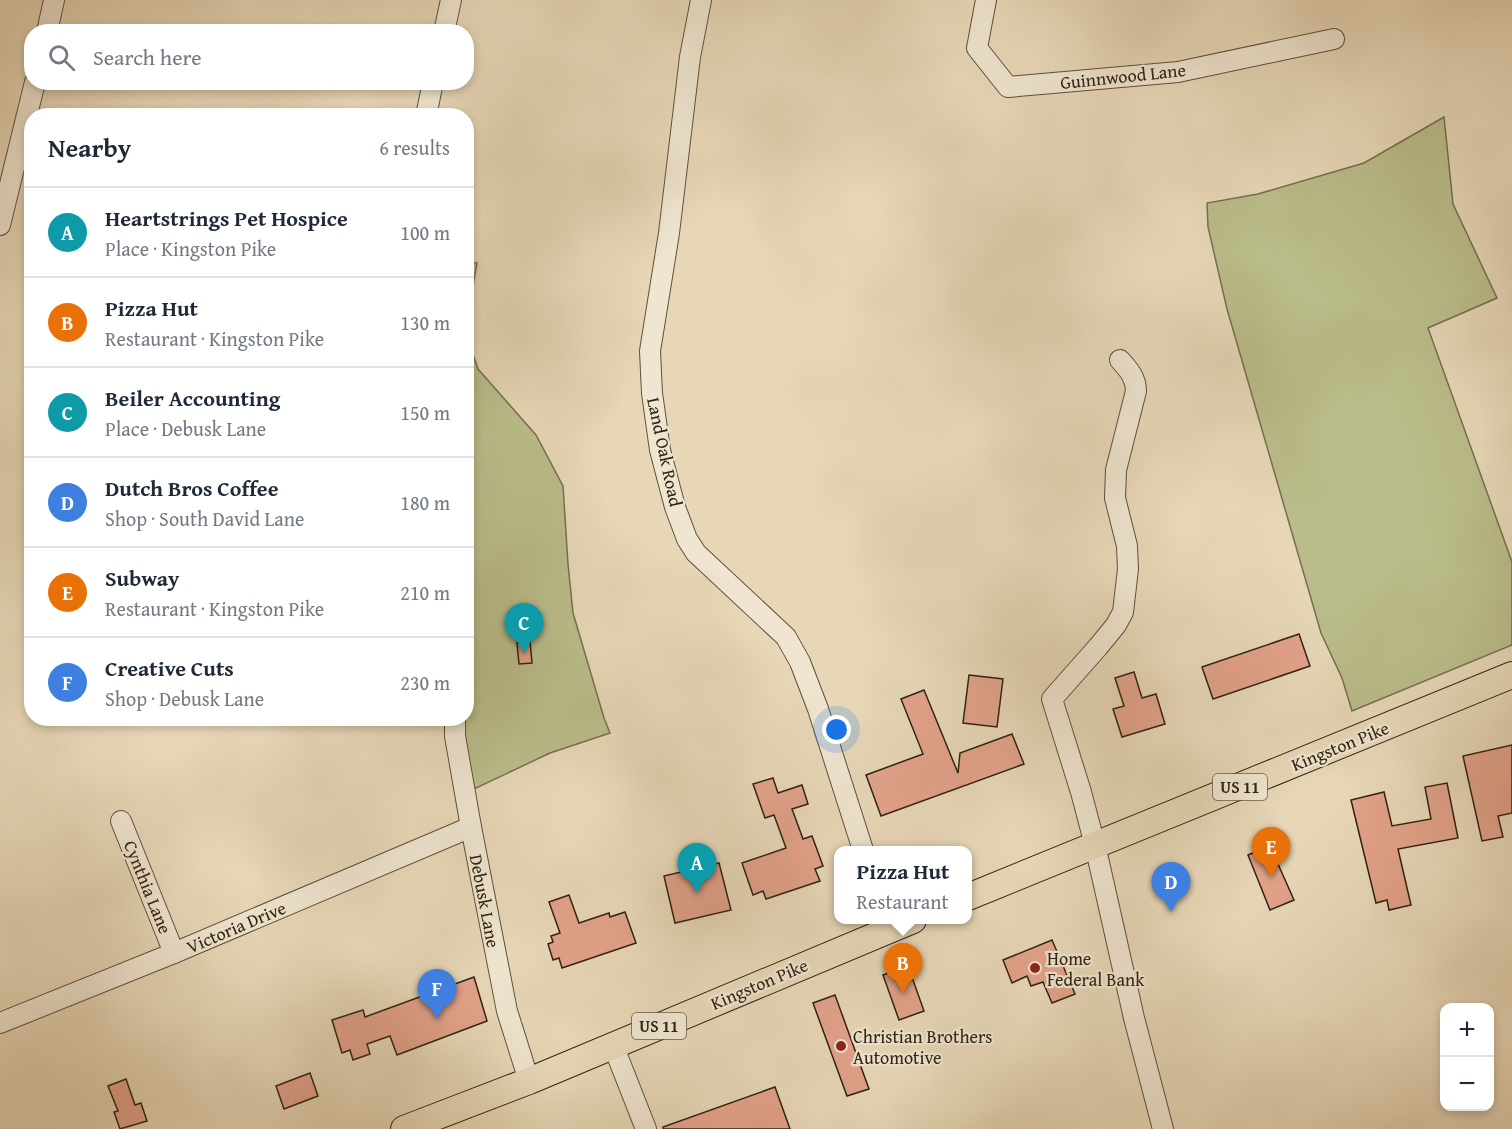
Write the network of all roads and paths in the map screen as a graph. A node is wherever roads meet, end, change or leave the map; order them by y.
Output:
1 (54, 0) edge
2 (451, 0) edge
3 (701, 0) edge
4 (986, 0) edge
5 (49, 24) edge
6 (446, 24) edge
7 (1334, 39) dead end
8 (33, 90) edge
9 (431, 90) edge
10 (29, 108) edge
11 (428, 108) edge
12 (24, 127) edge
13 (0, 225) edge
14 (1120, 360) dead end
15 (1512, 675) edge
16 (455, 726) edge
17 (121, 821) dead end
18 (471, 827) junction
19 (1095, 845) junction
20 (862, 846) edge
21 (972, 895) edge
22 (892, 924) edge
23 (174, 953) junction
24 (0, 1023) edge
25 (613, 1045) junction
26 (529, 1081) junction
27 (404, 1129) edge
28 (646, 1129) edge
29 (1163, 1129) edge

1 - 5 street
2 - 6 street
3 - 20 street, Land Oak Road
4 - 7 street, Guinnwood Lane
8 - 10 street
9 - 11 street
12 - 13 street
14 - 19 street
15 - 19 main road, Kingston Pike / US 11
16 - 18 street, Debusk Lane
17 - 23 street, Cynthia Lane
18 - 23 street, Victoria Drive
18 - 26 street, Debusk Lane
19 - 21 main road, Kingston Pike / US 11
19 - 29 street
22 - 25 main road, Kingston Pike / US 11
23 - 24 street, Victoria Drive
25 - 26 main road, Kingston Pike / US 11
25 - 28 street
26 - 27 main road, Kingston Pike / US 11

